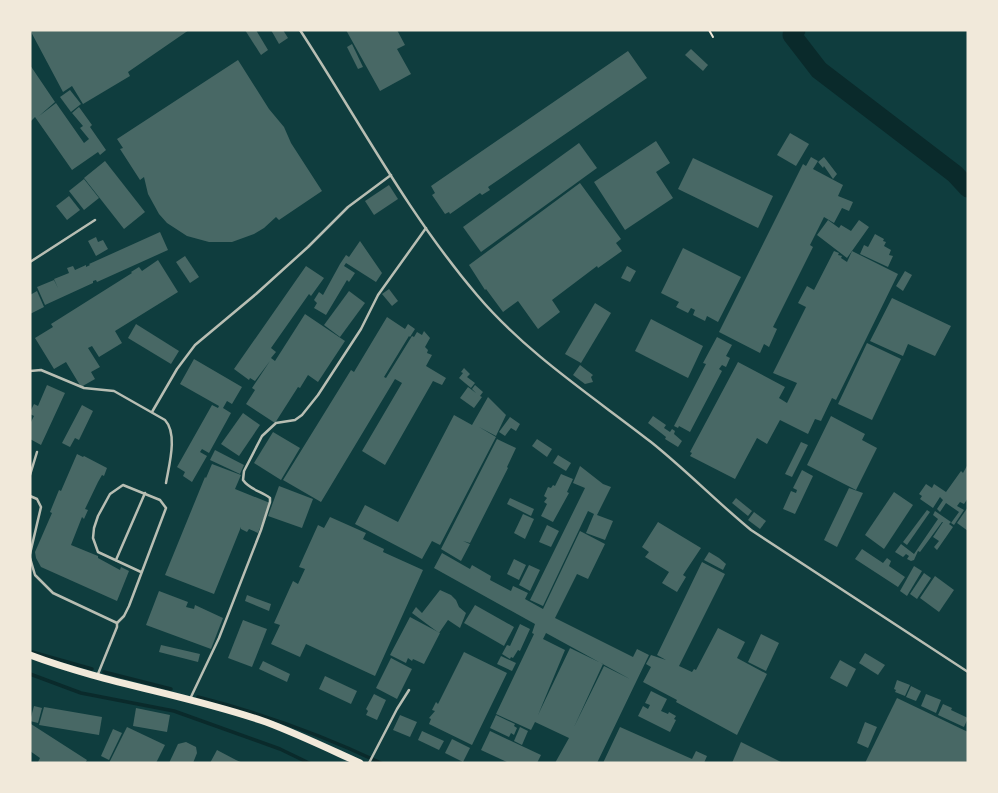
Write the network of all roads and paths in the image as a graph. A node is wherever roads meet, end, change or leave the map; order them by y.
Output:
1 (300, 30) edge
2 (709, 30) edge
3 (713, 37) dead end
4 (391, 175) junction
5 (95, 220) dead end
6 (426, 228) junction
7 (30, 262) edge
8 (30, 371) edge
9 (152, 412) junction
10 (37, 452) dead end
11 (30, 475) edge
12 (166, 483) dead end
13 (145, 493) junction
14 (30, 496) edge
15 (30, 556) edge
16 (116, 560) junction
17 (141, 572) junction
18 (117, 623) junction
19 (30, 655) edge
20 (968, 672) edge
21 (97, 677) junction
22 (409, 690) dead end
23 (190, 700) junction
24 (360, 763) edge
25 (369, 763) edge

1 - 4 lane
2 - 3 path
4 - 6 lane
4 - 9 lane
5 - 7 lane
6 - 20 lane
6 - 23 lane
8 - 9 lane
9 - 12 lane
10 - 11 lane
13 - 16 lane
13 - 16 lane
13 - 17 lane
14 - 15 lane
15 - 18 lane
16 - 17 lane
17 - 18 lane
18 - 21 lane
19 - 21 main road
21 - 23 main road
22 - 25 lane
23 - 24 main road

